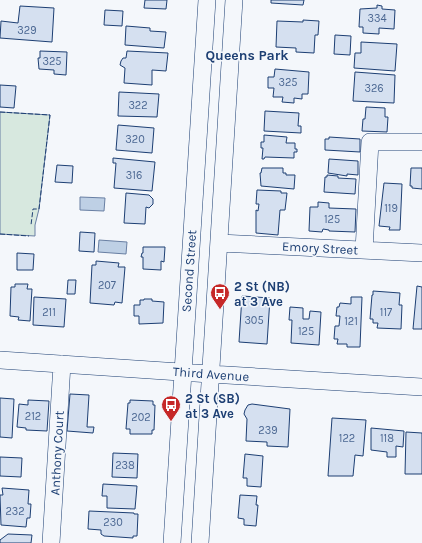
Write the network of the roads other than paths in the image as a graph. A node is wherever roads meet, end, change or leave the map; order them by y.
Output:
1 (208, 0) edge
2 (234, 0) edge
3 (422, 142) edge
4 (219, 243) junction
5 (364, 250) junction
6 (422, 253) edge
7 (0, 360) edge
8 (62, 364) junction
9 (182, 372) junction
10 (210, 374) junction
11 (422, 387) edge
12 (51, 543) edge
13 (172, 543) edge
14 (200, 543) edge

1 - 9 street, Second Street
2 - 4 street
3 - 5 street
4 - 5 street, Emory Street
4 - 10 street
5 - 6 street, Emory Street
7 - 8 street, Third Avenue
8 - 9 street, Third Avenue
8 - 12 street, Anthony Court
9 - 10 street, Third Avenue
9 - 13 street, Second Street
10 - 11 street, Third Avenue
10 - 14 street

